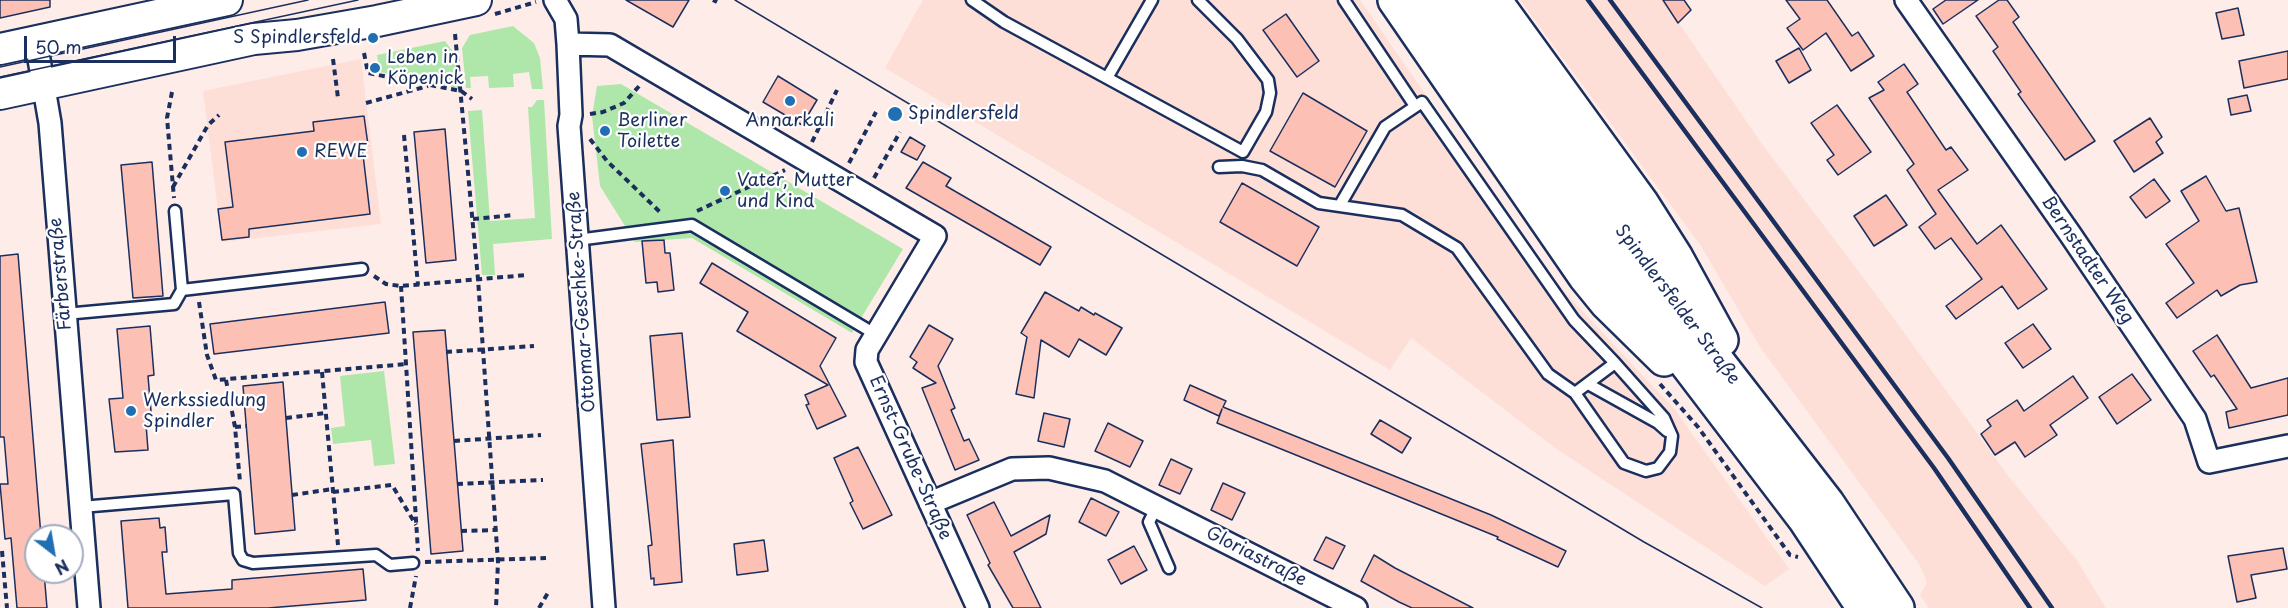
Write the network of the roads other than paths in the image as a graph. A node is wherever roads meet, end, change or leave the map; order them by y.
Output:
1 (227, 0) edge
2 (476, 0) edge
3 (555, 0) edge
4 (972, 0) edge
5 (1152, 0) edge
6 (1198, 0) edge
7 (1344, 0) edge
8 (1395, 0) edge
9 (1430, 0) edge
10 (1459, 0) edge
11 (1494, 0) edge
12 (1906, 0) edge
13 (36, 42) junction
14 (568, 44) junction
15 (0, 49) edge
16 (1107, 78) junction
17 (44, 85) junction
18 (0, 94) edge
19 (1415, 106) junction
20 (1219, 167) dead end
21 (1340, 206) junction
22 (175, 211) road end
23 (577, 240) junction
24 (362, 269) road end
25 (182, 290) junction
26 (65, 314) junction
27 (876, 334) junction
28 (1615, 363) junction
29 (1588, 384) junction
30 (1575, 393) junction
31 (1740, 412) junction
32 (1672, 436) junction
33 (2288, 446) edge
34 (930, 503) junction
35 (1157, 506) junction
36 (81, 507) junction
37 (416, 563) road end
38 (1169, 568) dead end
39 (89, 608) edge
40 (604, 608) edge
41 (978, 608) edge
42 (1356, 608) edge
43 (1864, 608) edge
44 (1897, 608) edge

1 - 13 main road
2 - 17 main road
3 - 14 street, Ottomar-Geschke-Straße
4 - 16 lane
5 - 16 lane
6 - 16 lane
7 - 19 lane
8 - 31 highway
9 - 31 highway, Spindlersfelder Straße
10 - 31 highway, Spindlersfelder Straße
11 - 31 highway
12 - 33 street, Bernstadter Weg
13 - 15 main road
13 - 17 street, Färberstraße
14 - 23 street, Ottomar-Geschke-Straße
14 - 27 street, Ernst-Grube-Straße
17 - 18 main road
17 - 26 street, Färberstraße
19 - 21 lane
19 - 28 lane
20 - 21 lane
21 - 30 lane
22 - 25 lane
23 - 27 lane
23 - 40 street, Ottomar-Geschke-Straße
24 - 25 lane
25 - 26 lane
26 - 36 street, Färberstraße
27 - 34 street, Ernst-Grube-Straße
28 - 29 lane
28 - 32 lane
29 - 30 lane
29 - 32 lane
30 - 32 lane
31 - 43 highway, Spindlersfelder Straße
31 - 44 highway, Spindlersfelder Straße
34 - 35 street, Gloriastraße
34 - 41 street, Ernst-Grube-Straße
35 - 38 lane
35 - 42 street, Gloriastraße
36 - 37 lane
36 - 39 street, Färberstraße

